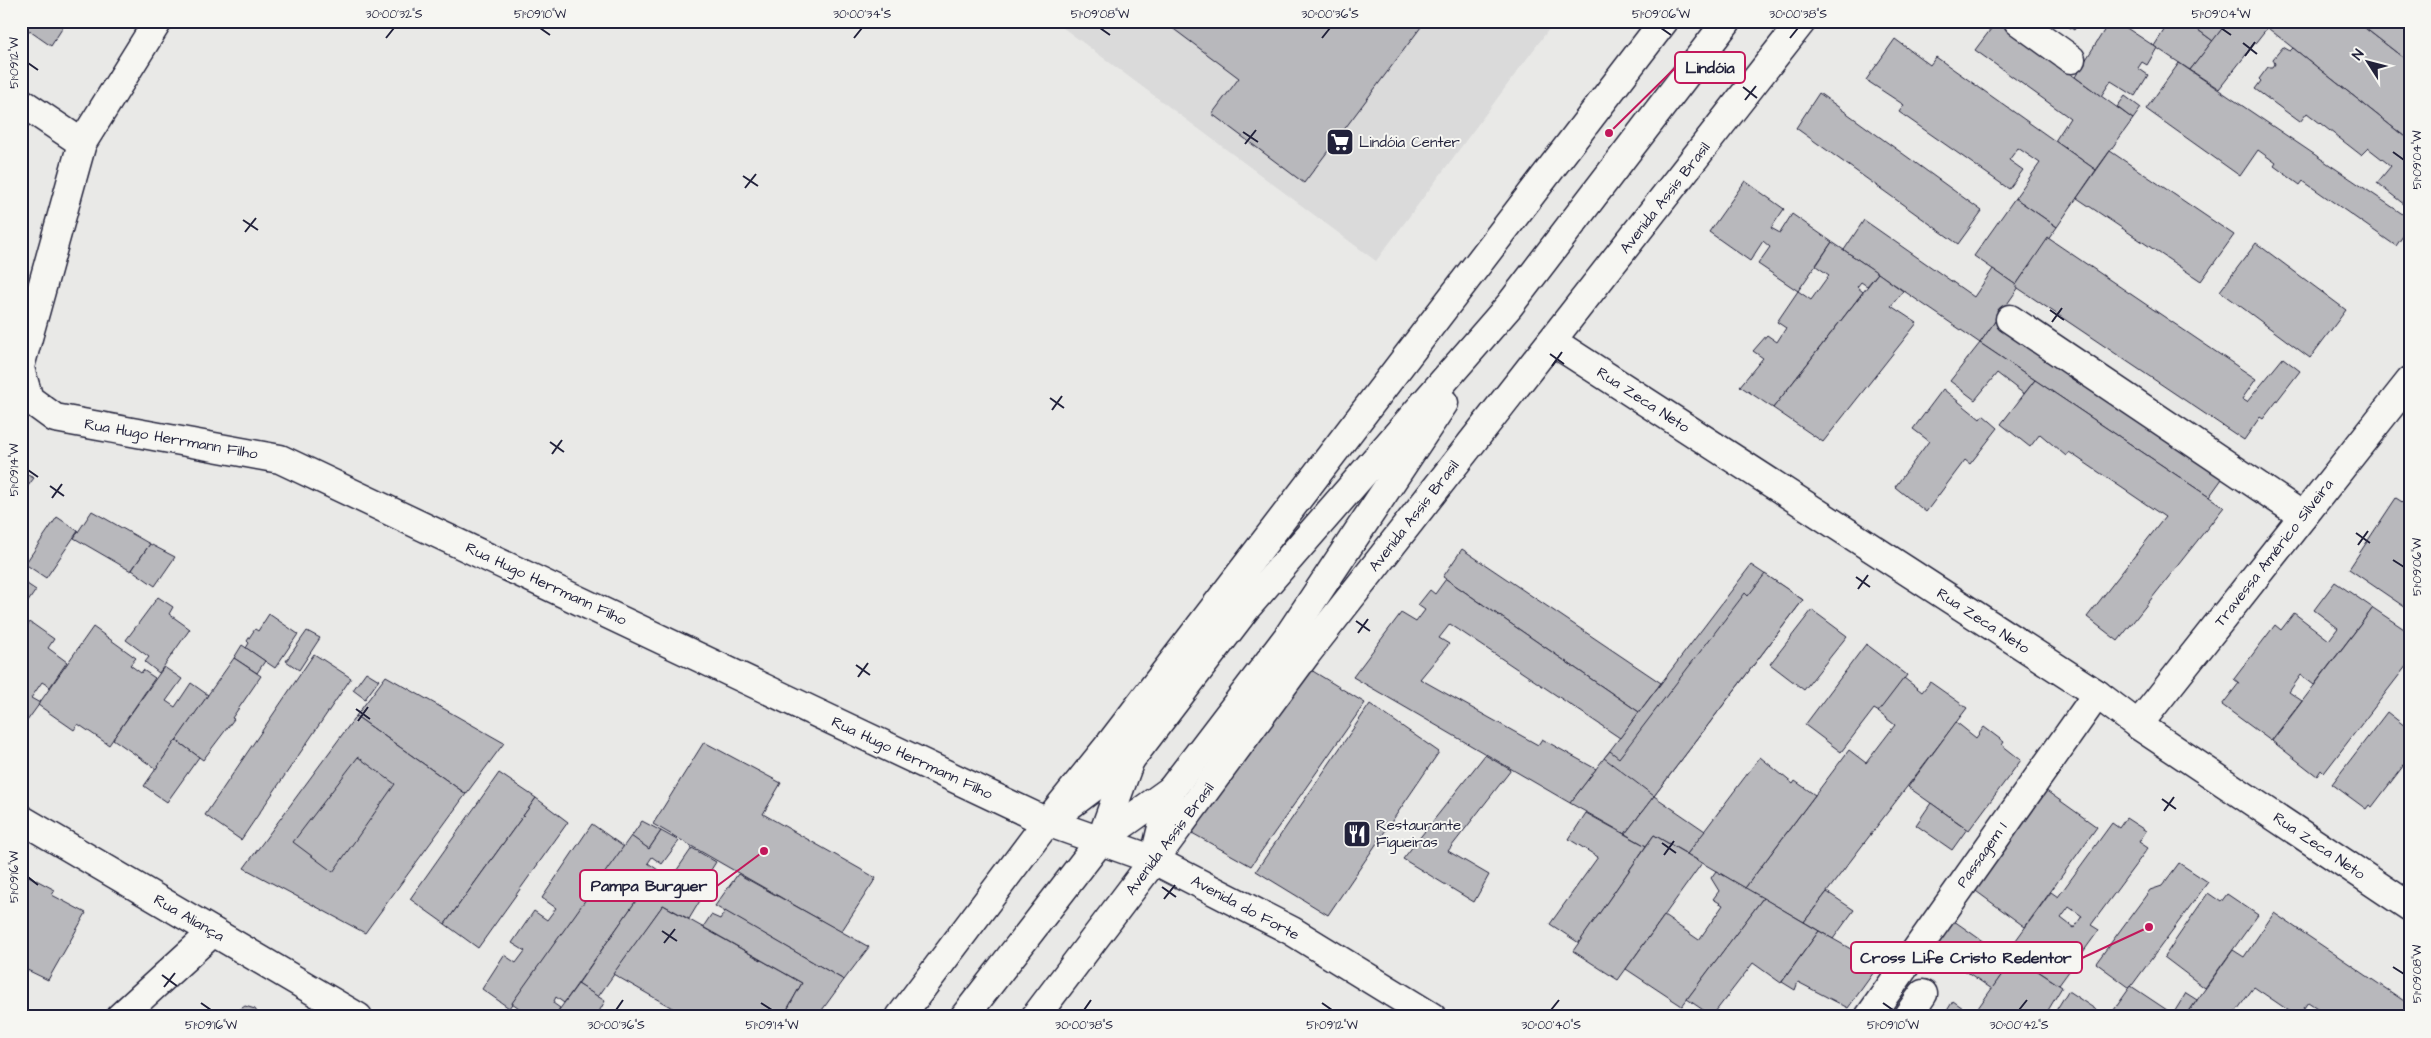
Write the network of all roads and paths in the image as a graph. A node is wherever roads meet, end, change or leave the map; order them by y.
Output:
1 (158, 21) edge
2 (1664, 21) edge
3 (1727, 21) edge
4 (1802, 21) edge
5 (2018, 21) edge
6 (2071, 59) dead end
7 (21, 102) edge
8 (82, 143) junction
9 (1509, 306) junction
10 (2010, 319) dead end
11 (1552, 341) junction
12 (21, 363) edge
13 (21, 372) edge
14 (2410, 381) edge
15 (2303, 516) junction
16 (2097, 694) junction
17 (2138, 725) junction
18 (1130, 760) junction
19 (1171, 790) junction
20 (21, 819) edge
21 (1047, 822) junction
22 (1101, 840) junction
23 (1154, 860) junction
24 (2410, 907) edge
25 (214, 932) junction
26 (1923, 994) dead end
27 (120, 1017) edge
28 (358, 1017) edge
29 (900, 1017) edge
30 (964, 1017) edge
31 (1035, 1017) edge
32 (1432, 1017) edge
33 (1869, 1017) edge
34 (1907, 1017) edge

1 - 8 street
2 - 21 street
3 - 9 street
4 - 11 street, Avenida Assis Brasil
5 - 6 street
7 - 8 street
8 - 12 street
9 - 18 street
9 - 19 street
10 - 15 street
11 - 16 street, Rua Zeca Neto
11 - 23 street, Avenida Assis Brasil
13 - 21 street, Rua Hugo Herrmann Filho
14 - 15 street, Travessa Américo Silveira
15 - 17 street, Travessa Américo Silveira
16 - 17 street, Rua Zeca Neto
16 - 33 street, Passagem 1
17 - 24 street, Rua Zeca Neto
18 - 21 street
18 - 22 street
19 - 22 street
19 - 23 street
20 - 25 street, Rua Aliança
21 - 22 street, Avenida do Forte
21 - 29 street
22 - 23 street, Avenida do Forte
22 - 30 street
23 - 31 street, Avenida Assis Brasil
23 - 32 street, Avenida do Forte
25 - 27 street
25 - 28 street, Rua Aliança
26 - 34 street

